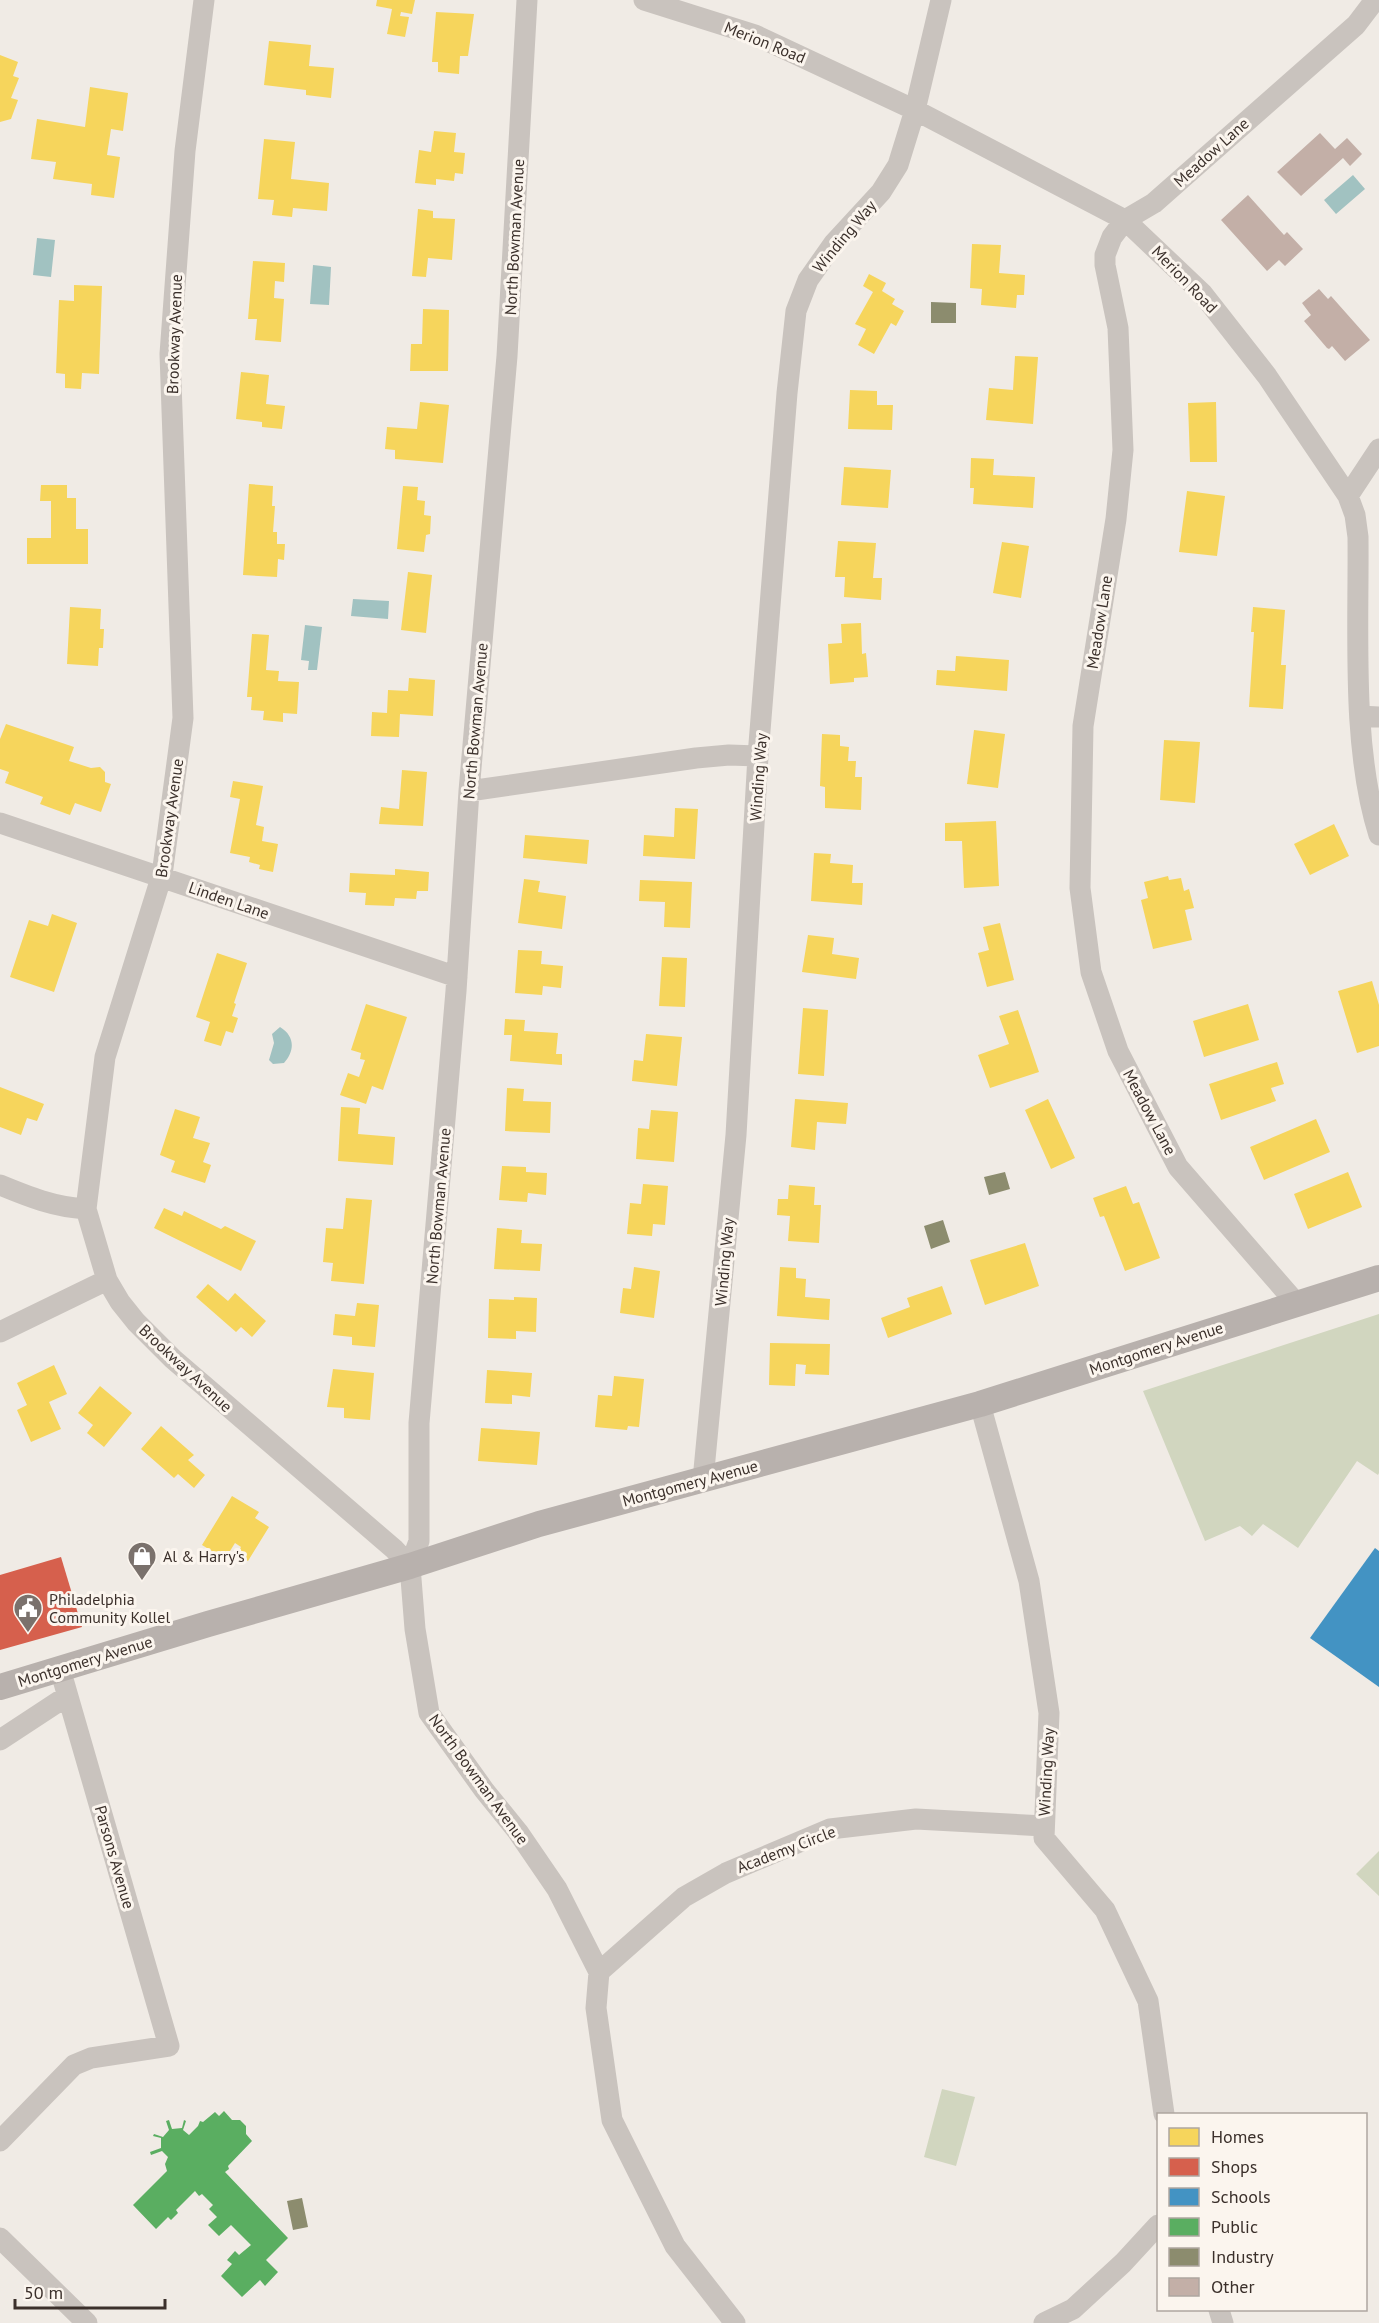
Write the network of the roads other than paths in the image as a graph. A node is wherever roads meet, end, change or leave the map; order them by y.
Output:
1 (204, 0) edge
2 (527, 0) edge
3 (644, 0) edge
4 (941, 0) edge
5 (1375, 0) edge
6 (915, 110) junction
7 (1125, 220) junction
8 (1379, 449) edge
9 (1348, 496) junction
10 (1369, 716) edge
11 (758, 756) junction
12 (469, 791) junction
13 (0, 824) edge
14 (1379, 835) edge
15 (161, 877) junction
16 (458, 977) junction
17 (0, 1185) edge
18 (86, 1209) junction
19 (1379, 1278) edge
20 (107, 1280) junction
21 (1296, 1303) junction
22 (0, 1332) edge
23 (980, 1404) junction
24 (703, 1480) junction
25 (410, 1566) junction
26 (60, 1669) junction
27 (0, 1687) edge
28 (68, 1696) junction
29 (0, 1740) edge
30 (1044, 1826) junction
31 (599, 1972) junction
32 (1164, 2113) edge
33 (0, 2141) edge
34 (1157, 2226) edge
35 (0, 2238) edge
36 (87, 2323) edge
37 (735, 2323) edge
38 (1044, 2323) edge

1 - 15 street, Brookway Avenue
2 - 12 street, North Bowman Avenue
3 - 6 street, Merion Road
4 - 6 street
5 - 7 street, Meadow Lane
6 - 7 street, Merion Road
6 - 11 street, Winding Way
7 - 9 street, Merion Road
7 - 21 street, Meadow Lane
8 - 9 street
9 - 10 street, Merion Road
10 - 14 street, Merion Road
11 - 12 street
11 - 24 street, Winding Way
12 - 16 street, North Bowman Avenue
13 - 15 street, Linden Lane
15 - 16 street, Linden Lane
15 - 18 street, Brookway Avenue
16 - 25 street, North Bowman Avenue
17 - 18 street
18 - 20 street, Brookway Avenue
19 - 21 main road, Montgomery Avenue
20 - 22 street
20 - 25 street, Brookway Avenue
21 - 23 main road, Montgomery Avenue
23 - 24 main road, Montgomery Avenue
23 - 30 street, Winding Way
24 - 25 main road, Montgomery Avenue
25 - 26 main road, Montgomery Avenue
25 - 31 street, North Bowman Avenue
26 - 27 main road, Montgomery Avenue
26 - 28 street, Parsons Avenue
28 - 29 street
28 - 33 street, Parsons Avenue
30 - 31 street, Academy Circle
30 - 32 street, Winding Way
31 - 37 street
34 - 38 street
35 - 36 street

